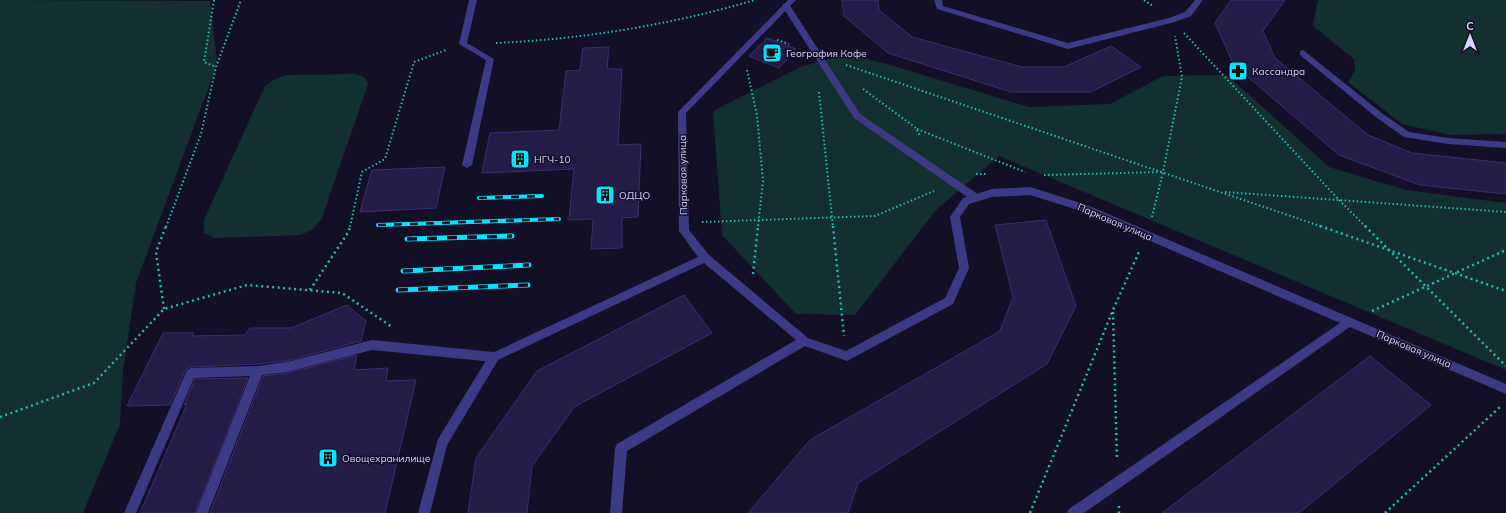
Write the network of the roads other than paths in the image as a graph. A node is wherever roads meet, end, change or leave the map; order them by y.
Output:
1 (473, 0) edge
2 (938, 0) edge
3 (1199, 0) edge
4 (789, 3) edge
5 (1303, 53) dead end
6 (1506, 145) edge
7 (468, 165) dead end
8 (976, 198) junction
9 (705, 258) junction
10 (1349, 322) junction
11 (804, 342) junction
12 (494, 357) junction
13 (258, 370) junction
14 (1506, 389) edge
15 (130, 513) edge
16 (202, 513) edge
17 (424, 513) edge
18 (616, 513) edge
19 (1073, 513) edge

1 - 7 street
2 - 3 street
4 - 8 street
4 - 9 street, Парковая улица
5 - 6 street
8 - 10 street, Парковая улица
8 - 11 street, Парковая улица
9 - 11 street, Парковая улица
9 - 12 street
10 - 14 street, Парковая улица
10 - 19 street
11 - 18 street
12 - 13 street
12 - 17 street
13 - 15 street
13 - 16 street

